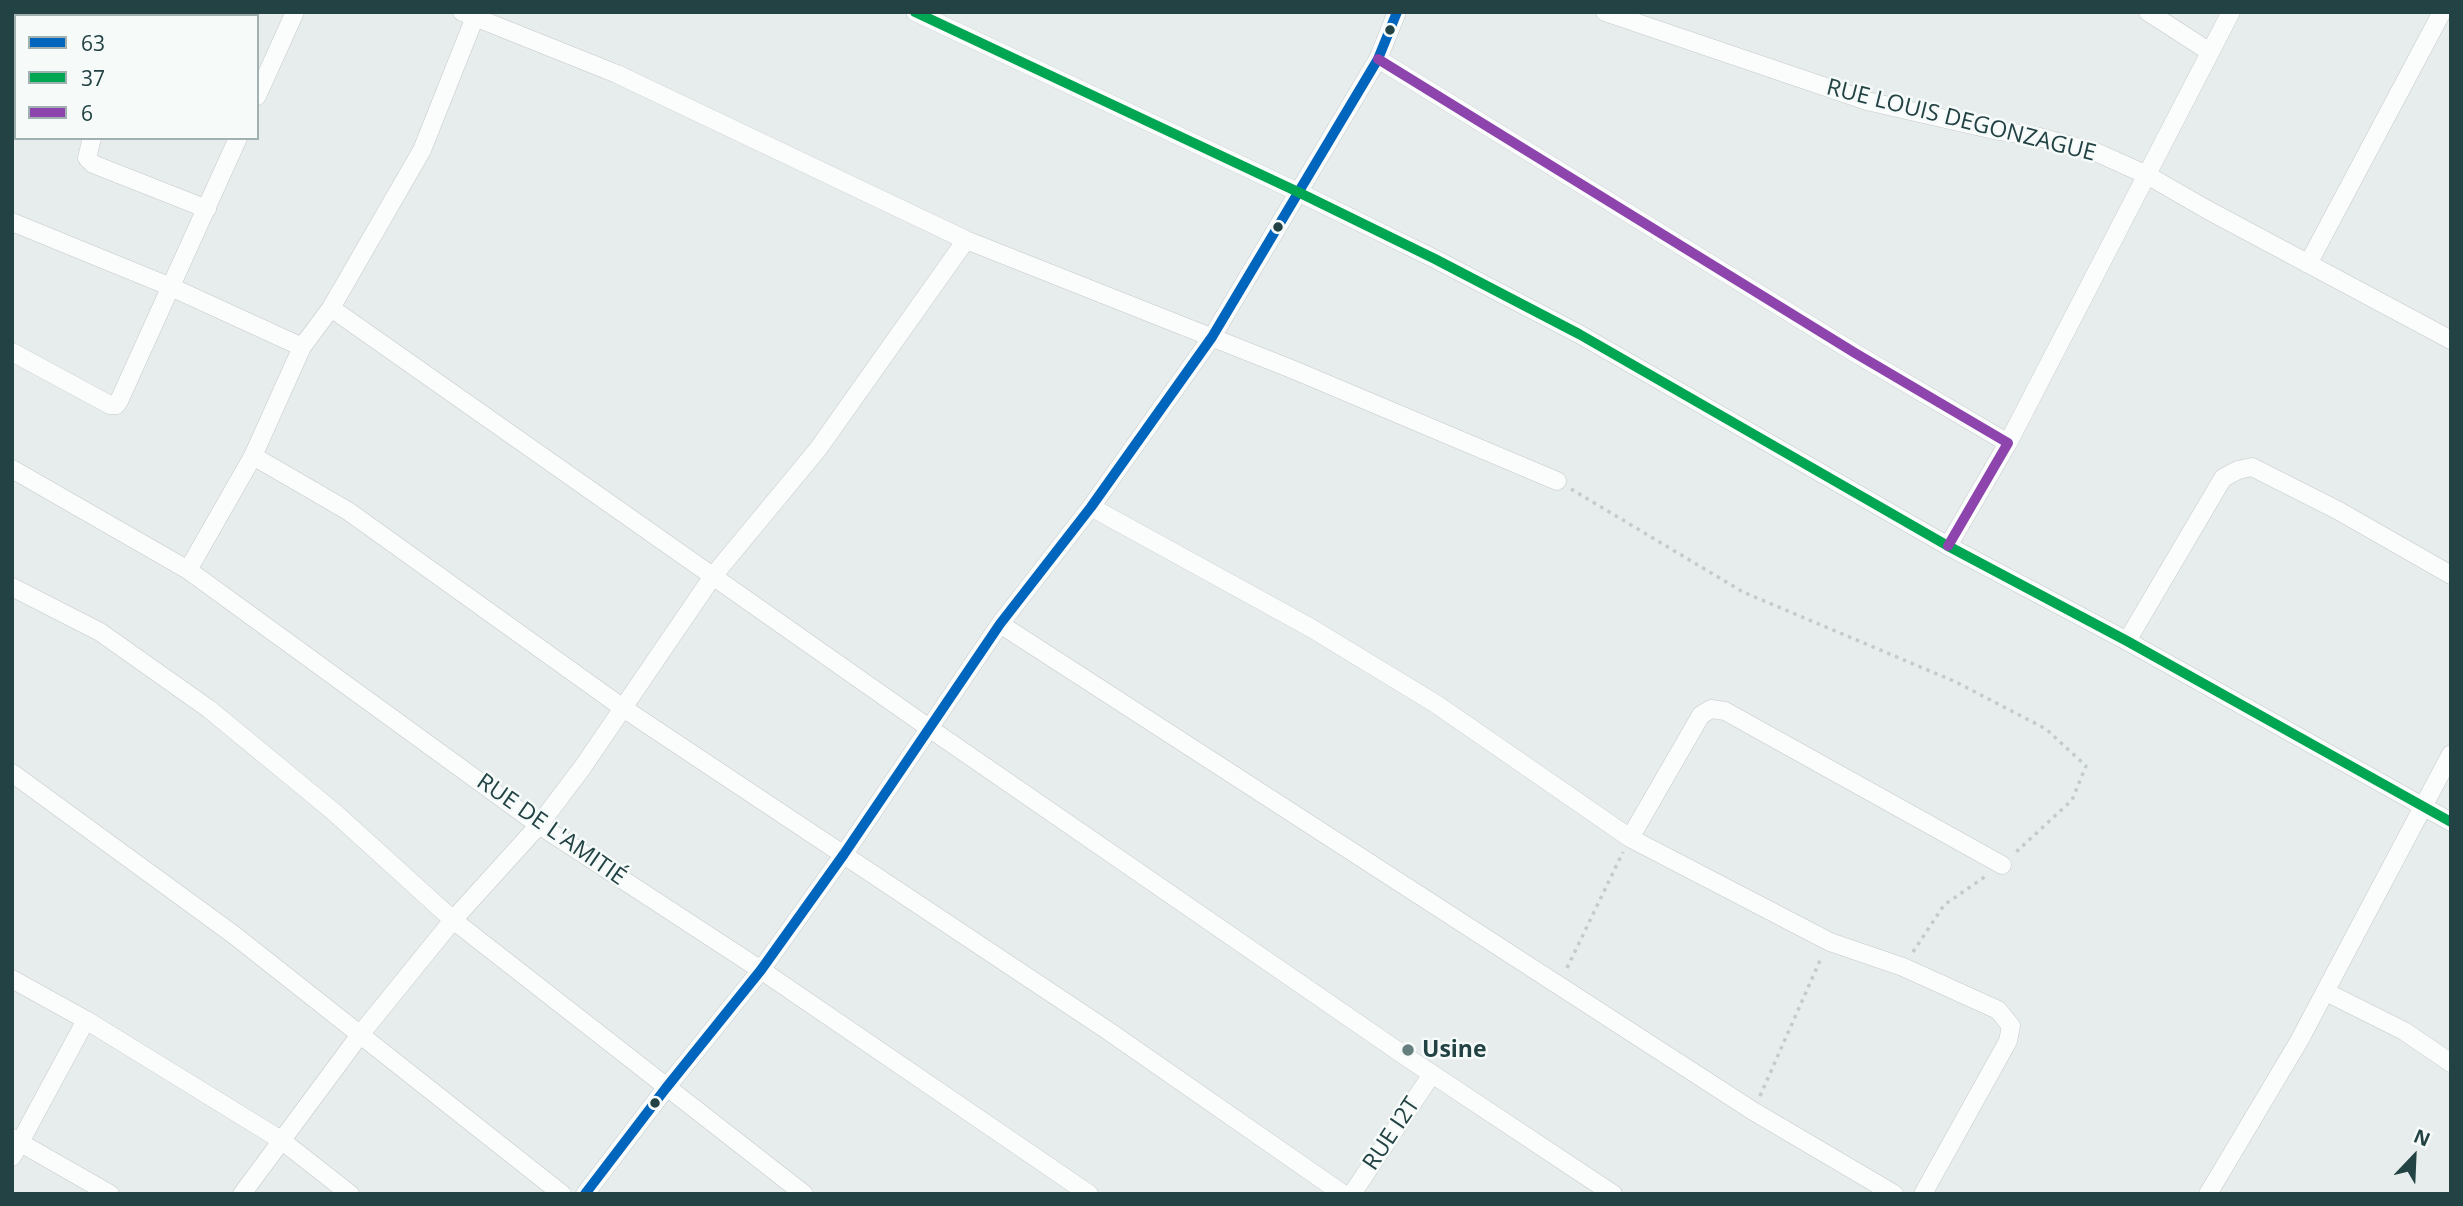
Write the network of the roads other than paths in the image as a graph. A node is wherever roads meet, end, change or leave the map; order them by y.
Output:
1 (295, 12) edge
2 (915, 12) edge
3 (1397, 12) edge
4 (1605, 12) edge
5 (2148, 12) edge
6 (2231, 12) edge
7 (2442, 12) edge
8 (469, 15) edge
9 (2210, 52) junction
10 (1378, 59) junction
11 (259, 92) edge
12 (92, 140) edge
13 (237, 140) edge
14 (2147, 175) junction
15 (1298, 192) junction
16 (207, 209) junction
17 (12, 222) edge
18 (966, 240) junction
19 (2308, 264) junction
20 (172, 287) junction
21 (331, 308) junction
22 (1212, 337) junction
23 (2451, 340) edge
24 (302, 347) junction
25 (12, 352) edge
26 (2008, 443) junction
27 (253, 456) junction
28 (12, 468) edge
29 (1558, 481) road end
30 (1091, 507) junction
31 (1948, 546) junction
32 (188, 570) junction
33 (2451, 575) edge
34 (713, 576) junction
35 (12, 587) edge
36 (1000, 624) junction
37 (2127, 641) junction
38 (623, 708) junction
39 (929, 728) junction
40 (2451, 754) edge
41 (12, 773) edge
42 (2424, 806) junction
43 (2451, 822) edge
44 (539, 825) junction
45 (1630, 838) junction
46 (844, 854) junction
47 (2002, 865) road end
48 (453, 919) junction
49 (761, 970) junction
50 (12, 979) edge
51 (2326, 992) junction
52 (86, 1020) junction
53 (359, 1036) junction
54 (2451, 1063) edge
55 (1432, 1074) junction
56 (666, 1088) junction
57 (281, 1140) junction
58 (15, 1146) edge
59 (110, 1194) edge
60 (242, 1194) edge
61 (350, 1194) edge
62 (562, 1194) edge
63 (585, 1194) edge
64 (804, 1194) edge
65 (1089, 1194) edge
66 (1343, 1194) edge
67 (1352, 1194) edge
68 (1613, 1194) edge
69 (1894, 1194) edge
70 (1923, 1194) edge
71 (2208, 1194) edge

1 - 11 street
2 - 15 street
3 - 10 street
4 - 14 street, RUE LOUIS DEGONZAGUE
5 - 9 street
6 - 9 street
7 - 19 street
8 - 18 street
8 - 21 street
9 - 14 street
10 - 15 street
10 - 26 street
12 - 16 street
13 - 16 street
14 - 19 street, RUE LOUIS DEGONZAGUE
14 - 26 street
15 - 22 street
15 - 31 street
16 - 20 street
17 - 20 street
18 - 22 street
18 - 34 street
19 - 23 street, RUE LOUIS DEGONZAGUE
20 - 24 street
20 - 25 street
21 - 24 street
21 - 34 street
22 - 29 street
22 - 30 street
24 - 27 street
26 - 31 street
27 - 32 street
27 - 38 street
28 - 32 street, RUE DE L'AMITIÉ
30 - 36 street
30 - 45 street
31 - 37 street
32 - 44 street, RUE DE L'AMITIÉ
33 - 37 street
34 - 38 street
34 - 39 street
35 - 48 street
36 - 39 street
36 - 69 street
37 - 42 street
38 - 44 street
38 - 46 street
39 - 46 street
39 - 55 street
40 - 42 street
41 - 53 street
42 - 43 street
42 - 51 street
44 - 48 street
44 - 49 street, RUE DE L'AMITIÉ
45 - 47 street
45 - 70 street
46 - 49 street
46 - 66 street
48 - 53 street
48 - 56 street
49 - 56 street
49 - 65 street, RUE DE L'AMITIÉ
50 - 52 street
51 - 54 street
51 - 71 street
52 - 57 street
52 - 58 street
53 - 57 street
53 - 62 street
55 - 67 street, RUE I2T
55 - 68 street
56 - 63 street
56 - 64 street
57 - 60 street
57 - 61 street
58 - 59 street

